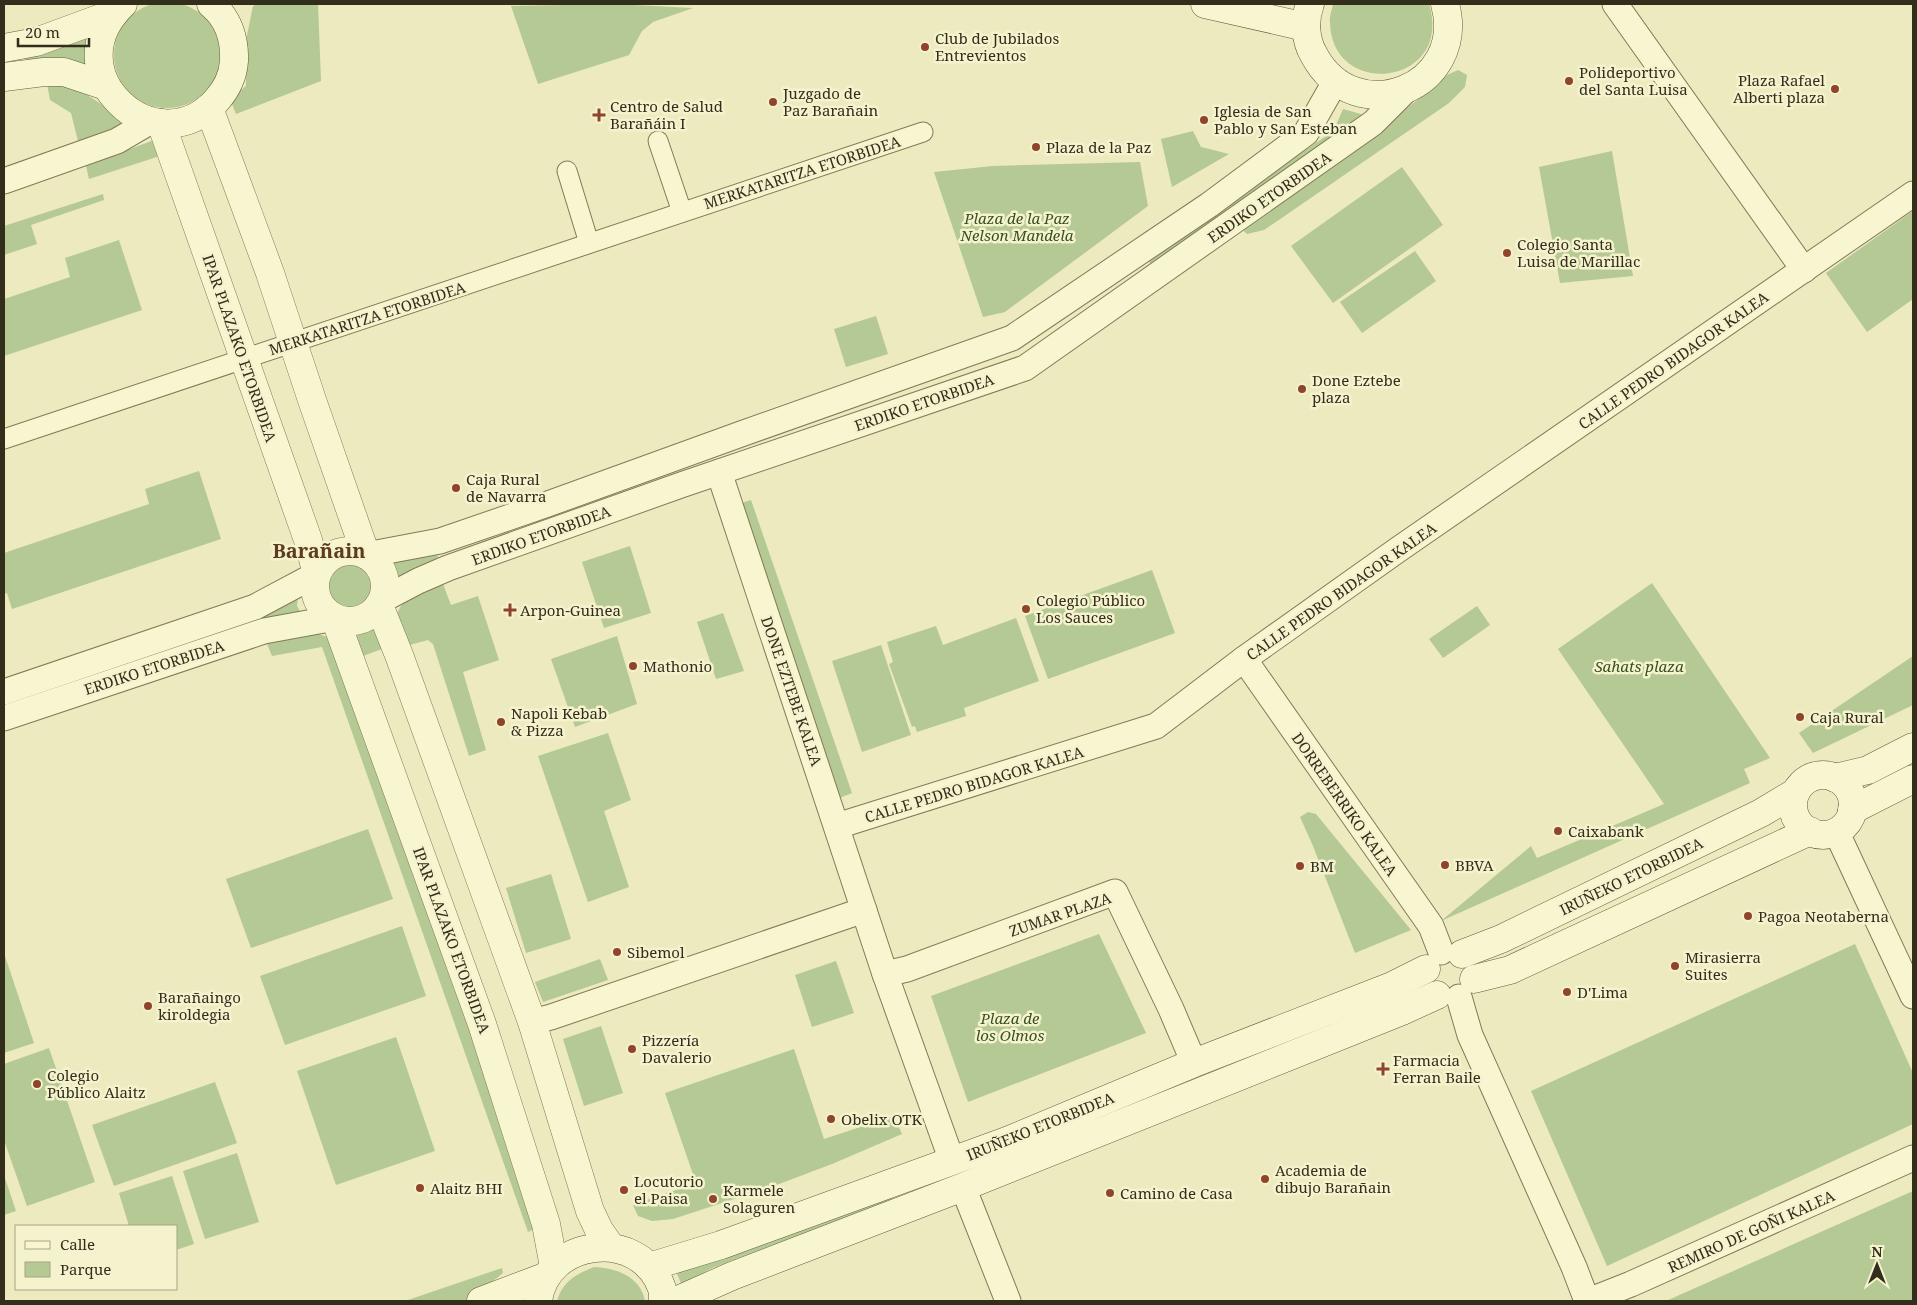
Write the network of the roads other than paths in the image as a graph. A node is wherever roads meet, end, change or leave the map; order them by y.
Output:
1 (1205, 4) edge
2 (1445, 4) edge
3 (1615, 4) edge
4 (118, 9) edge
5 (227, 10) edge
6 (1308, 15) edge
7 (4, 48) edge
8 (4, 78) edge
9 (1336, 82) junction
10 (106, 86) junction
11 (1405, 91) junction
12 (209, 108) junction
13 (156, 122) junction
14 (923, 132) dead end
15 (658, 141) dead end
16 (567, 171) dead end
17 (4, 180) edge
18 (1913, 194) edge
19 (682, 212) junction
20 (589, 243) junction
21 (1804, 270) junction
22 (293, 342) junction
23 (243, 359) junction
24 (4, 439) edge
25 (719, 472) junction
26 (366, 556) junction
27 (317, 574) junction
28 (380, 603) junction
29 (335, 618) junction
30 (1244, 659) junction
31 (4, 692) edge
32 (4, 718) edge
33 (1913, 748) edge
34 (1835, 778) junction
35 (1913, 779) edge
36 (1796, 792) junction
37 (1833, 824) junction
38 (837, 826) junction
39 (864, 910) junction
40 (1443, 958) junction
41 (885, 974) junction
42 (1456, 990) junction
43 (1913, 996) edge
44 (532, 1022) junction
45 (1194, 1063) junction
46 (1913, 1158) edge
47 (952, 1161) junction
48 (963, 1187) junction
49 (611, 1247) junction
50 (649, 1268) junction
51 (550, 1272) junction
52 (481, 1301) edge
53 (538, 1301) edge
54 (663, 1301) edge
55 (676, 1301) edge
56 (1008, 1301) edge
57 (1587, 1301) edge

1 - 6 main road
2 - 11 main road
3 - 21 street
4 - 7 main road
4 - 10 main road
5 - 12 main road
6 - 9 main road
8 - 10 main road
9 - 11 main road
9 - 26 street, ERDIKO ETORBIDEA
10 - 13 main road
11 - 25 street, ERDIKO ETORBIDEA
12 - 13 main road
12 - 22 main road
13 - 17 street
13 - 23 main road, IPAR PLAZAKO ETORBIDEA
14 - 19 street, MERKATARITZA ETORBIDEA
15 - 19 street
16 - 20 street
18 - 21 street, CALLE PEDRO BIDAGOR KALEA
19 - 20 street, MERKATARITZA ETORBIDEA
20 - 22 street, MERKATARITZA ETORBIDEA
21 - 30 street, CALLE PEDRO BIDAGOR KALEA
22 - 23 street, MERKATARITZA ETORBIDEA
22 - 26 main road
23 - 24 street, MERKATARITZA ETORBIDEA
23 - 27 main road, IPAR PLAZAKO ETORBIDEA
25 - 28 street, ERDIKO ETORBIDEA
25 - 38 street, DONE EZTEBE KALEA
26 - 27 main road
26 - 28 main road
27 - 29 main road
27 - 31 street, ERDIKO ETORBIDEA
28 - 29 main road
28 - 44 main road
29 - 32 street, ERDIKO ETORBIDEA
29 - 51 main road, IPAR PLAZAKO ETORBIDEA
30 - 38 street, CALLE PEDRO BIDAGOR KALEA
30 - 40 street, DORREBERRIKO KALEA
33 - 34 main road
34 - 36 main road
34 - 37 main road
35 - 37 main road, IRUÑEKO ETORBIDEA
36 - 37 main road
36 - 40 main road, IRUÑEKO ETORBIDEA
37 - 42 main road, IRUÑEKO ETORBIDEA
37 - 43 street
38 - 39 street, DONE EZTEBE KALEA
39 - 41 street, DONE EZTEBE KALEA
39 - 44 street
40 - 42 main road
40 - 42 main road
40 - 45 main road, IRUÑEKO ETORBIDEA
41 - 45 street, ZUMAR PLAZA
41 - 47 street, DONE EZTEBE KALEA
42 - 48 main road, IRUÑEKO ETORBIDEA
42 - 57 street, REMIRO DE GOÑI KALEA
44 - 49 main road
45 - 47 main road, IRUÑEKO ETORBIDEA
46 - 57 street, REMIRO DE GOÑI KALEA
47 - 50 main road, IRUÑEKO ETORBIDEA
48 - 55 main road, IRUÑEKO ETORBIDEA
48 - 56 street
49 - 50 main road
49 - 51 main road
50 - 54 main road
51 - 52 main road
51 - 53 main road

